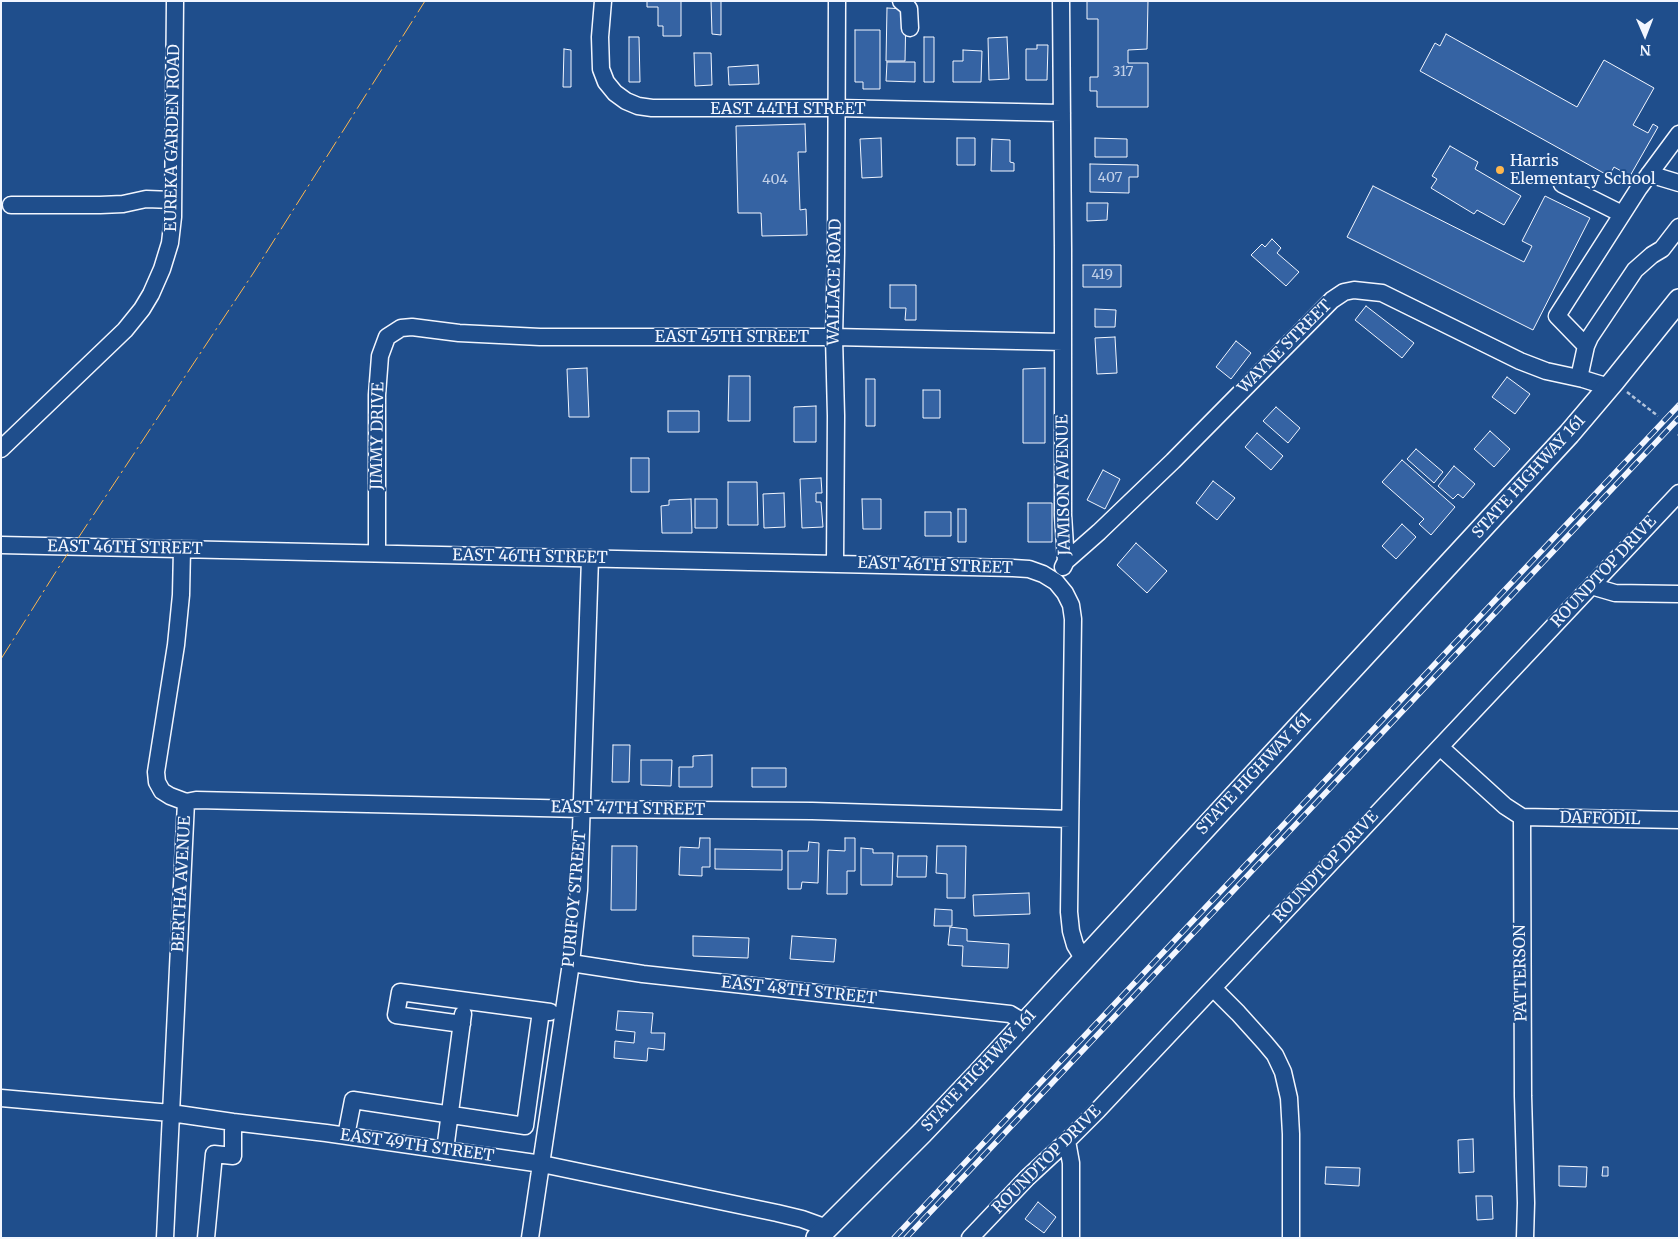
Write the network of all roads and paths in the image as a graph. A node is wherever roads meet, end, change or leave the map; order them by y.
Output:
1 (175, 1) edge
2 (603, 1) edge
3 (837, 1) edge
4 (902, 1) edge
5 (1061, 1) edge
6 (910, 28) dead end
7 (836, 108) junction
8 (1062, 113) junction
9 (1679, 134) edge
10 (1649, 174) junction
11 (1679, 183) edge
12 (1562, 184) dead end
13 (173, 200) junction
14 (11, 205) dead end
15 (1622, 214) junction
16 (1679, 227) edge
17 (1679, 300) edge
18 (401, 328) joint
19 (834, 337) junction
20 (1063, 342) junction
21 (1586, 346) junction
22 (1579, 378) junction
23 (1612, 384) junction
24 (1658, 416) dead end
25 (1, 449) edge
26 (1679, 492) edge
27 (1, 545) edge
28 (182, 549) junction
29 (377, 553) junction
30 (590, 558) junction
31 (1066, 561) junction
32 (835, 564) junction
33 (1056, 582) junction
34 (1592, 586) junction
35 (1679, 594) edge
36 (1440, 747) junction
37 (186, 802) junction
38 (582, 809) junction
39 (1522, 817) junction
40 (1070, 819) junction
41 (1679, 820) edge
42 (1083, 958) junction
43 (571, 963) junction
44 (1213, 988) junction
45 (465, 1002) junction
46 (541, 1011) junction
47 (562, 1014) junction
48 (1025, 1023) junction
49 (462, 1024) junction
50 (1, 1098) edge
51 (172, 1113) junction
52 (449, 1114) junction
53 (233, 1122) junction
54 (346, 1136) junction
55 (1067, 1141) junction
56 (445, 1150) junction
57 (542, 1164) junction
58 (822, 1233) edge
59 (165, 1238) edge
60 (206, 1238) edge
61 (530, 1238) edge
62 (970, 1238) edge
63 (1072, 1238) edge
64 (1291, 1238) edge
65 (1525, 1238) edge

1 - 13 street, EUREKA GARDEN ROAD
2 - 7 street, EAST 44TH STREET
3 - 7 street, WALLACE ROAD
4 - 6 street
5 - 8 street, JAMISON AVENUE
7 - 8 street, EAST 44TH STREET
7 - 19 street, WALLACE ROAD
8 - 20 street, JAMISON AVENUE
9 - 10 street
10 - 11 street
10 - 15 street
12 - 15 street
13 - 14 street
13 - 25 street, EUREKA GARDEN ROAD
15 - 21 street
16 - 21 street
17 - 23 main road, STATE HIGHWAY 161
18 - 19 street, EAST 45TH STREET
18 - 29 street, JIMMY DRIVE
19 - 20 street, EAST 45TH STREET
19 - 32 street, WALLACE ROAD
20 - 31 street, JAMISON AVENUE
21 - 22 street
22 - 23 street, WAYNE STREET
22 - 31 street, WAYNE STREET
23 - 24 path
23 - 42 main road, STATE HIGHWAY 161
26 - 34 street, ROUNDTOP DRIVE
27 - 28 street, EAST 46TH STREET
28 - 29 street, EAST 46TH STREET
28 - 37 street, BERTHA AVENUE
29 - 30 street, EAST 46TH STREET
30 - 32 street, EAST 46TH STREET
30 - 38 street, PURIFOY STREET
31 - 33 street, JAMISON AVENUE
32 - 33 street, EAST 46TH STREET
33 - 40 street
34 - 35 street
34 - 36 street, ROUNDTOP DRIVE
36 - 39 street
36 - 44 street, ROUNDTOP DRIVE
37 - 38 street, EAST 47TH STREET
37 - 51 street, BERTHA AVENUE
38 - 40 street, EAST 47TH STREET
38 - 43 street, PURIFOY STREET
39 - 41 street, DAFFODIL
39 - 65 street, PATTERSON
40 - 42 street
42 - 48 main road, STATE HIGHWAY 161
43 - 47 street, PURIFOY STREET
43 - 48 street, EAST 48TH STREET
44 - 55 street, ROUNDTOP DRIVE
44 - 64 street
45 - 46 street
45 - 49 street
45 - 49 street
46 - 47 street
46 - 52 street
47 - 57 street, PURIFOY STREET
48 - 58 main road, STATE HIGHWAY 161
49 - 52 street
50 - 51 street, EAST 49TH STREET
51 - 53 street, EAST 49TH STREET
51 - 59 street, BERTHA AVENUE
52 - 54 street
52 - 56 street
53 - 54 street, EAST 49TH STREET
53 - 60 street
54 - 56 street, EAST 49TH STREET
55 - 62 street, ROUNDTOP DRIVE
55 - 63 street
56 - 57 street, EAST 49TH STREET
57 - 58 street, EAST 49TH STREET
57 - 61 street, PURIFOY STREET

